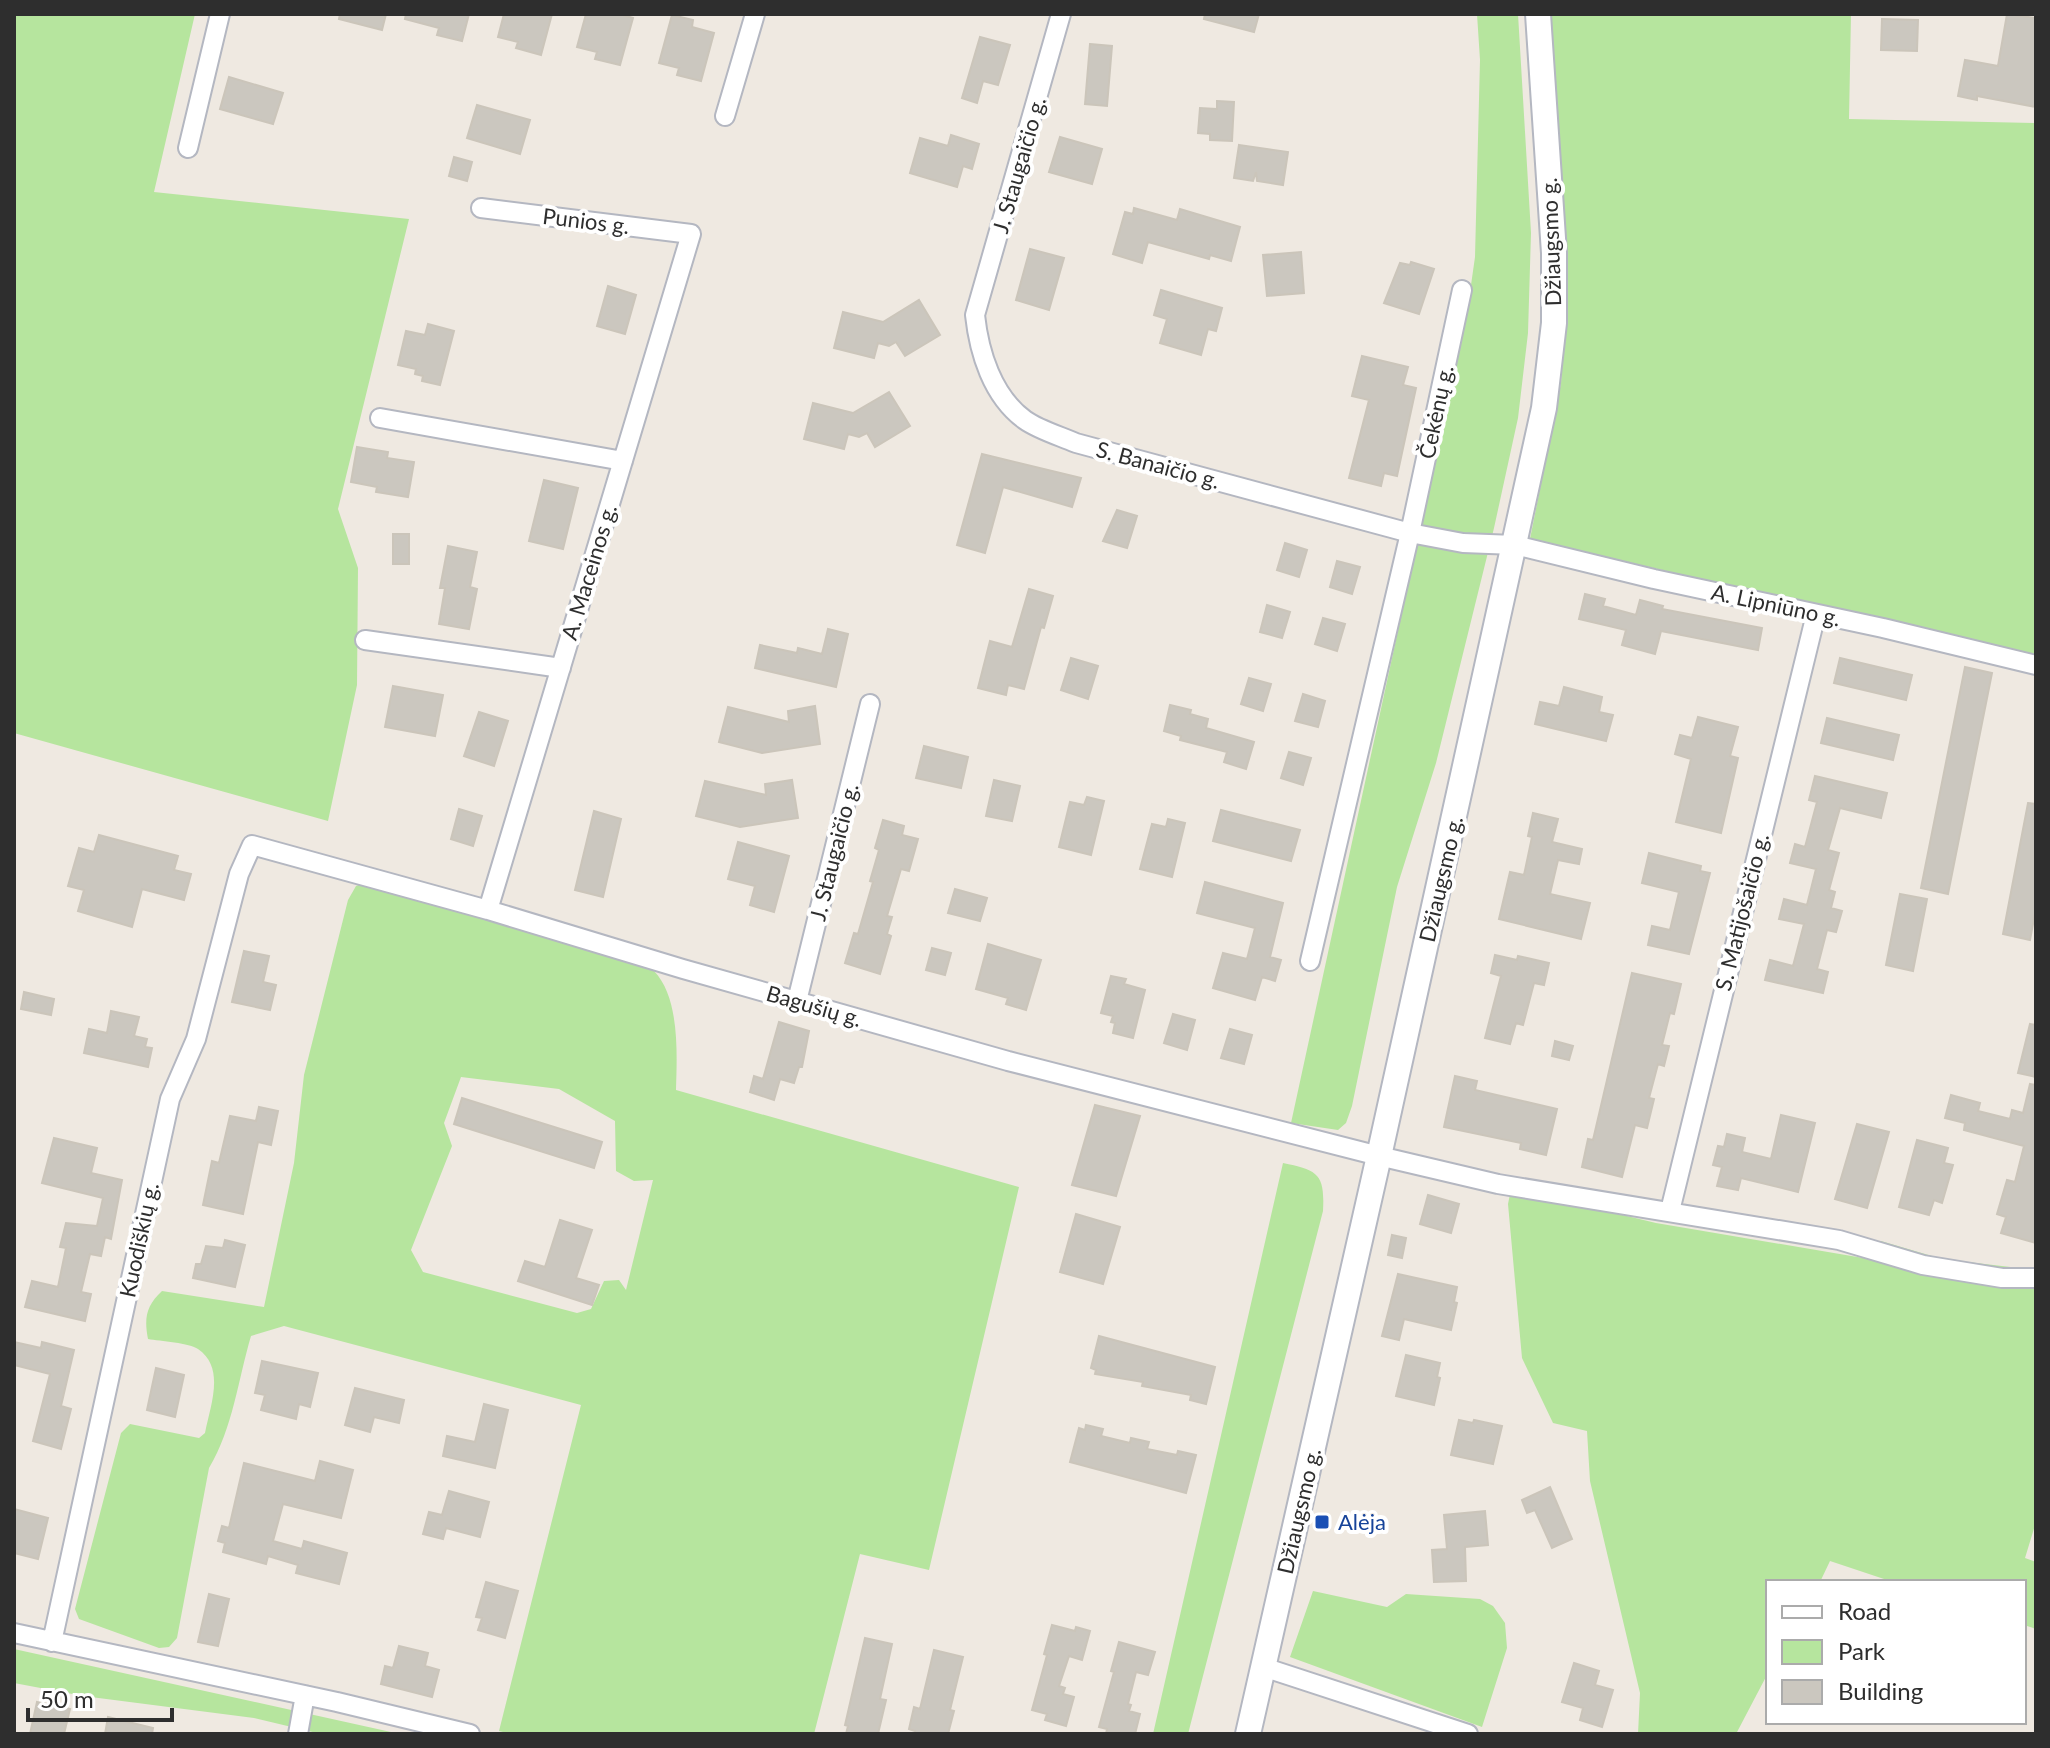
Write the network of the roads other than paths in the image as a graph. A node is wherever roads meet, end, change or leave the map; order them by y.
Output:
1 (220, 14) edge
2 (755, 14) edge
3 (1061, 14) edge
4 (1538, 14) edge
5 (725, 116) dead end
6 (188, 148) dead end
7 (481, 208) dead end
8 (691, 234) joint
9 (1462, 290) dead end
10 (975, 315) joint
11 (380, 418) dead end
12 (623, 461) junction
13 (1410, 533) junction
14 (1515, 545) junction
15 (1816, 614) junction
16 (365, 640) dead end
17 (2036, 665) edge
18 (561, 668) junction
19 (870, 704) dead end
20 (252, 845) joint
21 (488, 910) junction
22 (1310, 961) dead end
23 (797, 1001) junction
24 (1379, 1156) junction
25 (1670, 1211) junction
26 (2036, 1278) edge
27 (14, 1633) edge
28 (52, 1642) junction
29 (1263, 1667) junction
30 (305, 1695) junction
31 (298, 1734) edge
32 (470, 1734) edge
33 (1248, 1734) edge
34 (1468, 1734) edge

1 - 6 street
2 - 5 street
3 - 10 street, J. Staugaičio g.
4 - 14 street, Džiaugsmo g.
7 - 8 street, Punios g.
8 - 12 street, A. Maceinos g.
9 - 13 street, Čekėnų g.
10 - 13 street, S. Banaičio g.
11 - 12 street
12 - 18 street, A. Maceinos g.
13 - 14 street, S. Banaičio g.
13 - 22 street
14 - 15 street, A. Lipniūno g.
14 - 24 street, Džiaugsmo g.
15 - 17 street, A. Lipniūno g.
15 - 25 street, S. Matijošaičio g.
16 - 18 street
18 - 21 street, A. Maceinos g.
19 - 23 street, J. Staugaičio g.
20 - 21 street, Bagušių g.
20 - 28 street, Kuodiškių g.
21 - 23 street, Bagušių g.
23 - 24 street, Bagušių g.
24 - 25 street, Bagušių g.
24 - 29 street, Džiaugsmo g.
25 - 26 street, Bagušių g.
27 - 28 street
28 - 30 street
29 - 33 street, Džiaugsmo g.
29 - 34 street
30 - 31 street
30 - 32 street

